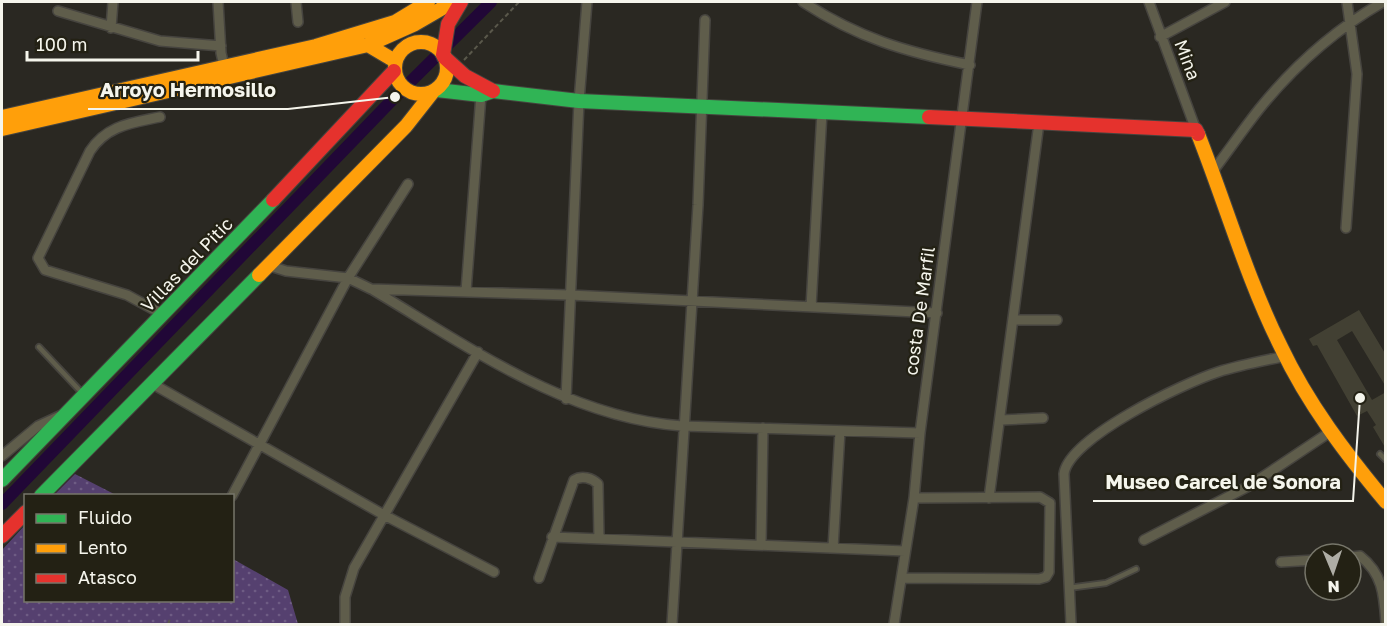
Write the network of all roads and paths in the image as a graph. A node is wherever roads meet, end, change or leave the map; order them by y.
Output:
1 (113, 2) edge
2 (218, 2) edge
3 (296, 2) edge
4 (428, 2) edge
5 (453, 2) edge
6 (461, 2) edge
7 (519, 2) edge
8 (587, 2) edge
9 (803, 2) edge
10 (977, 2) edge
11 (1149, 2) edge
12 (1226, 2) edge
13 (1347, 2) edge
14 (1383, 2) edge
15 (58, 11) dead end
16 (705, 20) dead end
17 (1350, 21) junction
18 (298, 22) dead end
19 (403, 24) junction
20 (111, 28) junction
21 (1160, 37) junction
22 (368, 45) junction
23 (221, 46) junction
24 (440, 51) junction
25 (969, 65) junction
26 (455, 69) junction
27 (399, 71) junction
28 (226, 72) junction
29 (435, 91) junction
30 (487, 93) junction
31 (579, 101) junction
32 (702, 105) junction
33 (822, 112) junction
34 (2, 117) edge
35 (160, 117) dead end
36 (963, 120) junction
37 (1038, 123) junction
38 (2, 129) edge
39 (1196, 130) junction
40 (1213, 171) junction
41 (408, 184) dead end
42 (1346, 228) dead end
43 (267, 265) junction
44 (348, 278) junction
45 (370, 289) junction
46 (466, 291) junction
47 (570, 295) junction
48 (690, 302) junction
49 (811, 307) junction
50 (937, 313) junction
51 (164, 315) junction
52 (1014, 320) junction
53 (1057, 320) dead end
54 (39, 346) dead end
55 (478, 352) junction
56 (1286, 357) junction
57 (151, 383) junction
58 (85, 395) junction
59 (566, 399) junction
60 (66, 414) junction
61 (1043, 418) dead end
62 (1001, 420) junction
63 (682, 426) junction
64 (763, 428) junction
65 (840, 431) junction
66 (1330, 432) junction
67 (920, 433) junction
68 (261, 445) junction
69 (3, 452) edge
70 (1380, 454) dead end
71 (1386, 460) edge
72 (2, 480) edge
73 (42, 494) edge
74 (233, 494) edge
75 (914, 498) junction
76 (989, 498) junction
77 (1386, 502) edge
78 (24, 514) edge
79 (384, 515) junction
80 (2, 536) edge
81 (552, 537) junction
82 (599, 539) junction
83 (1144, 540) dead end
84 (675, 543) junction
85 (761, 545) junction
86 (833, 548) junction
87 (905, 551) junction
88 (1363, 558) edge
89 (1303, 561) edge
90 (1281, 562) dead end
91 (1137, 569) dead end
92 (494, 572) dead end
93 (539, 578) dead end
94 (902, 578) junction
95 (1068, 588) junction
96 (170, 619) dead end
97 (1386, 623) edge
98 (168, 624) edge
99 (345, 624) edge
100 (672, 624) edge
101 (894, 624) edge
102 (1071, 624) edge

1 - 20 street
2 - 23 street
3 - 18 street
4 - 19 street
5 - 19 street
6 - 24 street
7 - 26 path
8 - 31 street
9 - 25 street
10 - 25 street, costa De Marfil
11 - 21 street, Mina
12 - 21 street
13 - 17 street
14 - 17 street
15 - 20 street
16 - 32 street
17 - 40 street
17 - 42 street
19 - 22 street
19 - 24 street
19 - 27 street
19 - 28 street
20 - 23 street
21 - 39 street, Mina
22 - 27 street
22 - 28 street
23 - 28 street
24 - 26 street
24 - 27 street
24 - 29 street
25 - 36 street, costa De Marfil
26 - 30 street
27 - 29 street
27 - 51 street, Villas del Pitic
28 - 34 street
28 - 38 street
29 - 30 street
29 - 43 street
30 - 31 street
30 - 46 street
31 - 32 street
31 - 47 street
32 - 33 street
32 - 48 street
33 - 36 street
33 - 49 street
35 - 51 street
36 - 37 street
36 - 50 street, costa De Marfil
37 - 39 street
37 - 52 street
39 - 40 street
40 - 56 street
41 - 44 street
43 - 44 street
43 - 57 street
44 - 45 street
44 - 68 street
45 - 46 street
45 - 55 street
46 - 47 street
47 - 48 street
47 - 59 street
48 - 49 street
48 - 63 street
49 - 50 street
50 - 67 street, costa De Marfil
51 - 58 street, Villas del Pitic
52 - 53 street
52 - 62 street
54 - 58 lane
55 - 59 street
55 - 79 street
56 - 66 street
56 - 95 street
57 - 68 street
57 - 73 street
58 - 60 street, Villas del Pitic
59 - 63 street
60 - 69 street
60 - 72 street, Villas del Pitic
61 - 62 street
62 - 76 street
63 - 64 street
63 - 84 street
64 - 65 street
64 - 85 street
65 - 67 street
65 - 86 street
66 - 77 street
66 - 83 street
67 - 75 street, costa De Marfil
68 - 74 street
68 - 79 street
70 - 71 lane
75 - 76 street
75 - 87 street, costa De Marfil
76 - 94 street
78 - 80 street
79 - 92 street
79 - 99 street
81 - 82 street
81 - 82 street
81 - 93 street
82 - 84 street
84 - 85 street
84 - 100 street
85 - 86 street
86 - 87 street
87 - 94 street, costa De Marfil
88 - 97 street
89 - 90 street
91 - 95 lane
94 - 101 street, costa De Marfil
95 - 102 street
96 - 98 path

